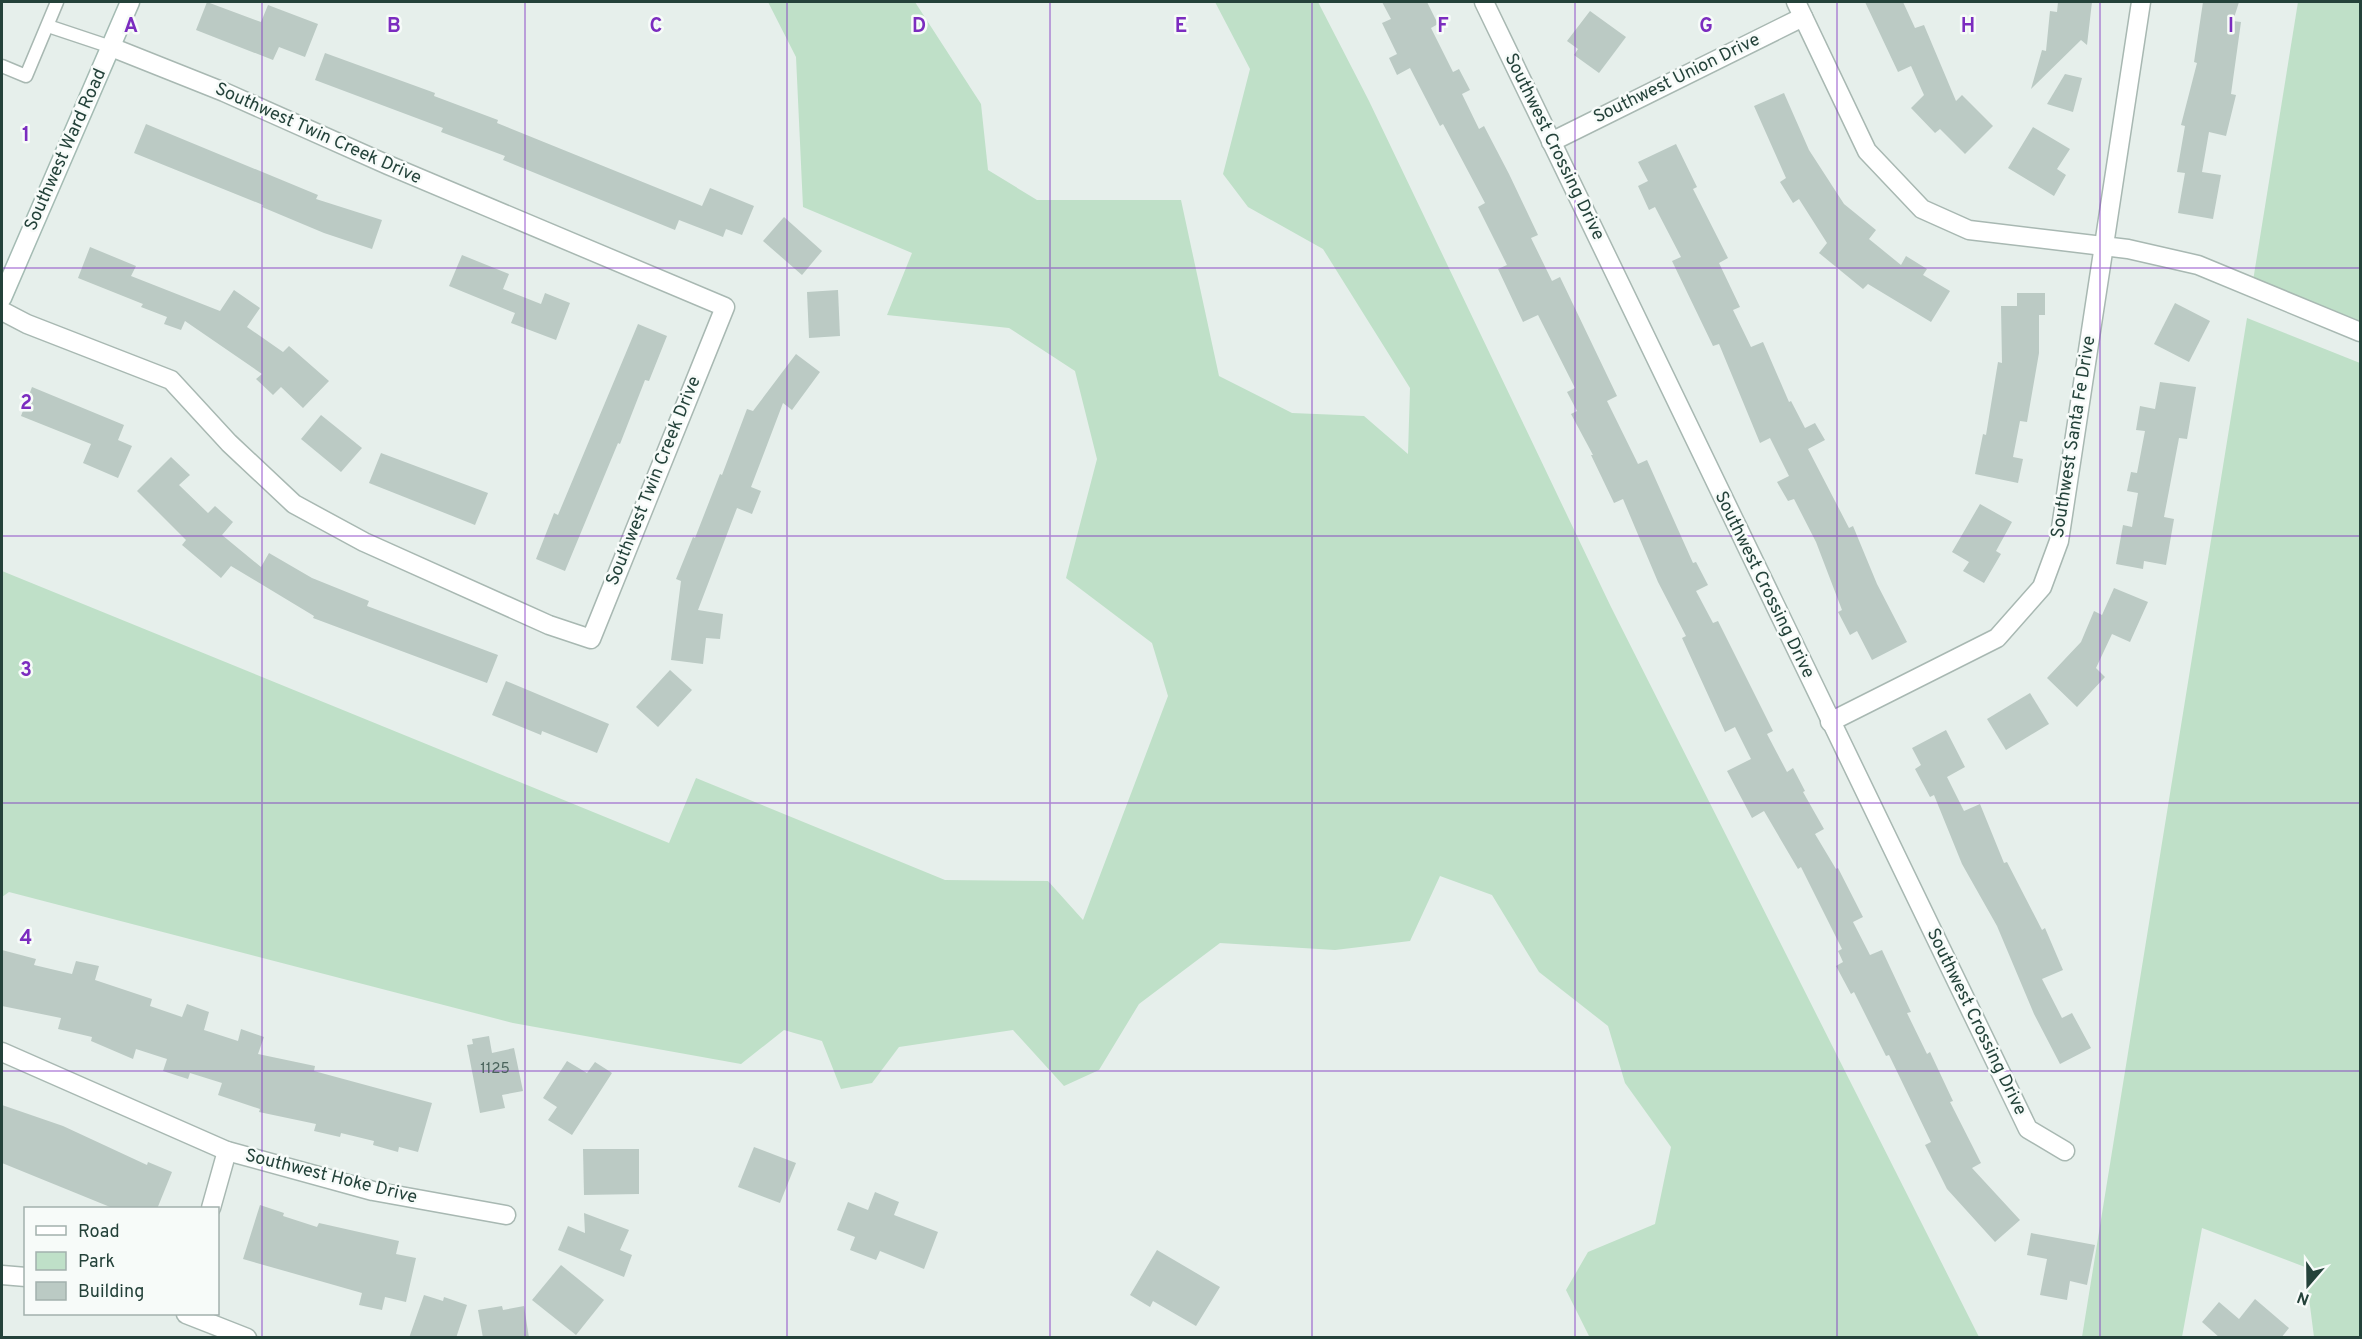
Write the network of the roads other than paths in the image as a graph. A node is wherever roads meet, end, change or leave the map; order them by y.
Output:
1 (57, 2) edge
2 (130, 2) edge
3 (1484, 2) edge
4 (2141, 2) edge
5 (1800, 9) edge
6 (48, 26) junction
7 (111, 47) junction
8 (2, 66) edge
9 (1551, 142) junction
10 (2103, 246) junction
11 (2, 298) edge
12 (2, 311) edge
13 (2361, 332) edge
14 (1830, 722) junction
15 (2, 1052) edge
16 (227, 1151) junction
17 (2065, 1152) dead end
18 (212, 1207) edge
19 (506, 1215) dead end
20 (2, 1275) edge
21 (24, 1277) edge
22 (189, 1315) edge
23 (247, 1338) edge

1 - 6 lane
2 - 7 street, Southwest Ward Road
3 - 9 street, Southwest Crossing Drive
4 - 10 street, Southwest Santa Fe Drive
5 - 9 street, Southwest Union Drive
5 - 10 street
6 - 7 lane
6 - 8 lane
7 - 11 street, Southwest Ward Road
7 - 12 street, Southwest Twin Creek Drive
9 - 14 street, Southwest Crossing Drive
10 - 13 street
10 - 14 street, Southwest Santa Fe Drive
14 - 17 street, Southwest Crossing Drive
15 - 16 street, Southwest Hoke Drive
16 - 18 street, Southwest Hoke Drive
16 - 19 street, Southwest Hoke Drive
20 - 21 street
22 - 23 street

